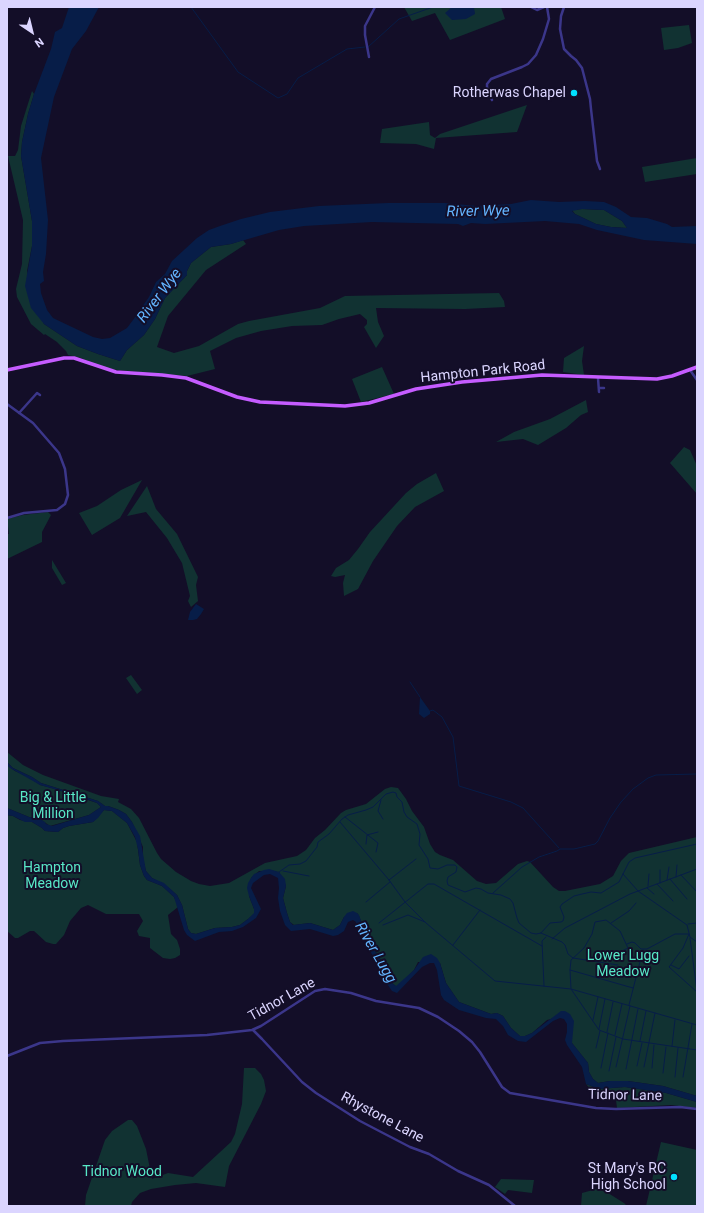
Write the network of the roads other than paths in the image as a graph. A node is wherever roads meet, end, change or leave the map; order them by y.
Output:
1 (375, 7) edge
2 (531, 7) edge
3 (546, 7) edge
4 (564, 7) edge
5 (567, 12) dead end
6 (370, 57) dead end
7 (492, 100) dead end
8 (600, 170) dead end
9 (697, 367) edge
10 (7, 370) edge
11 (690, 370) junction
12 (598, 378) junction
13 (697, 380) edge
14 (599, 388) junction
15 (604, 388) dead end
16 (599, 392) dead end
17 (37, 393) dead end
18 (7, 404) edge
19 (19, 413) junction
20 (7, 518) edge
21 (252, 1030) junction
22 (7, 1056) edge
23 (697, 1109) edge
24 (515, 1206) edge

1 - 6 street
2 - 3 street
3 - 7 street
4 - 5 street
4 - 8 street
9 - 11 main road, Hampton Park Road
10 - 12 main road, Hampton Park Road
11 - 12 main road, Hampton Park Road
11 - 13 street
12 - 14 street
14 - 15 street
14 - 16 street
17 - 19 street
18 - 19 street
19 - 20 street
21 - 22 street, Tidnor Lane
21 - 23 street, Tidnor Lane
21 - 24 street, Rhystone Lane

